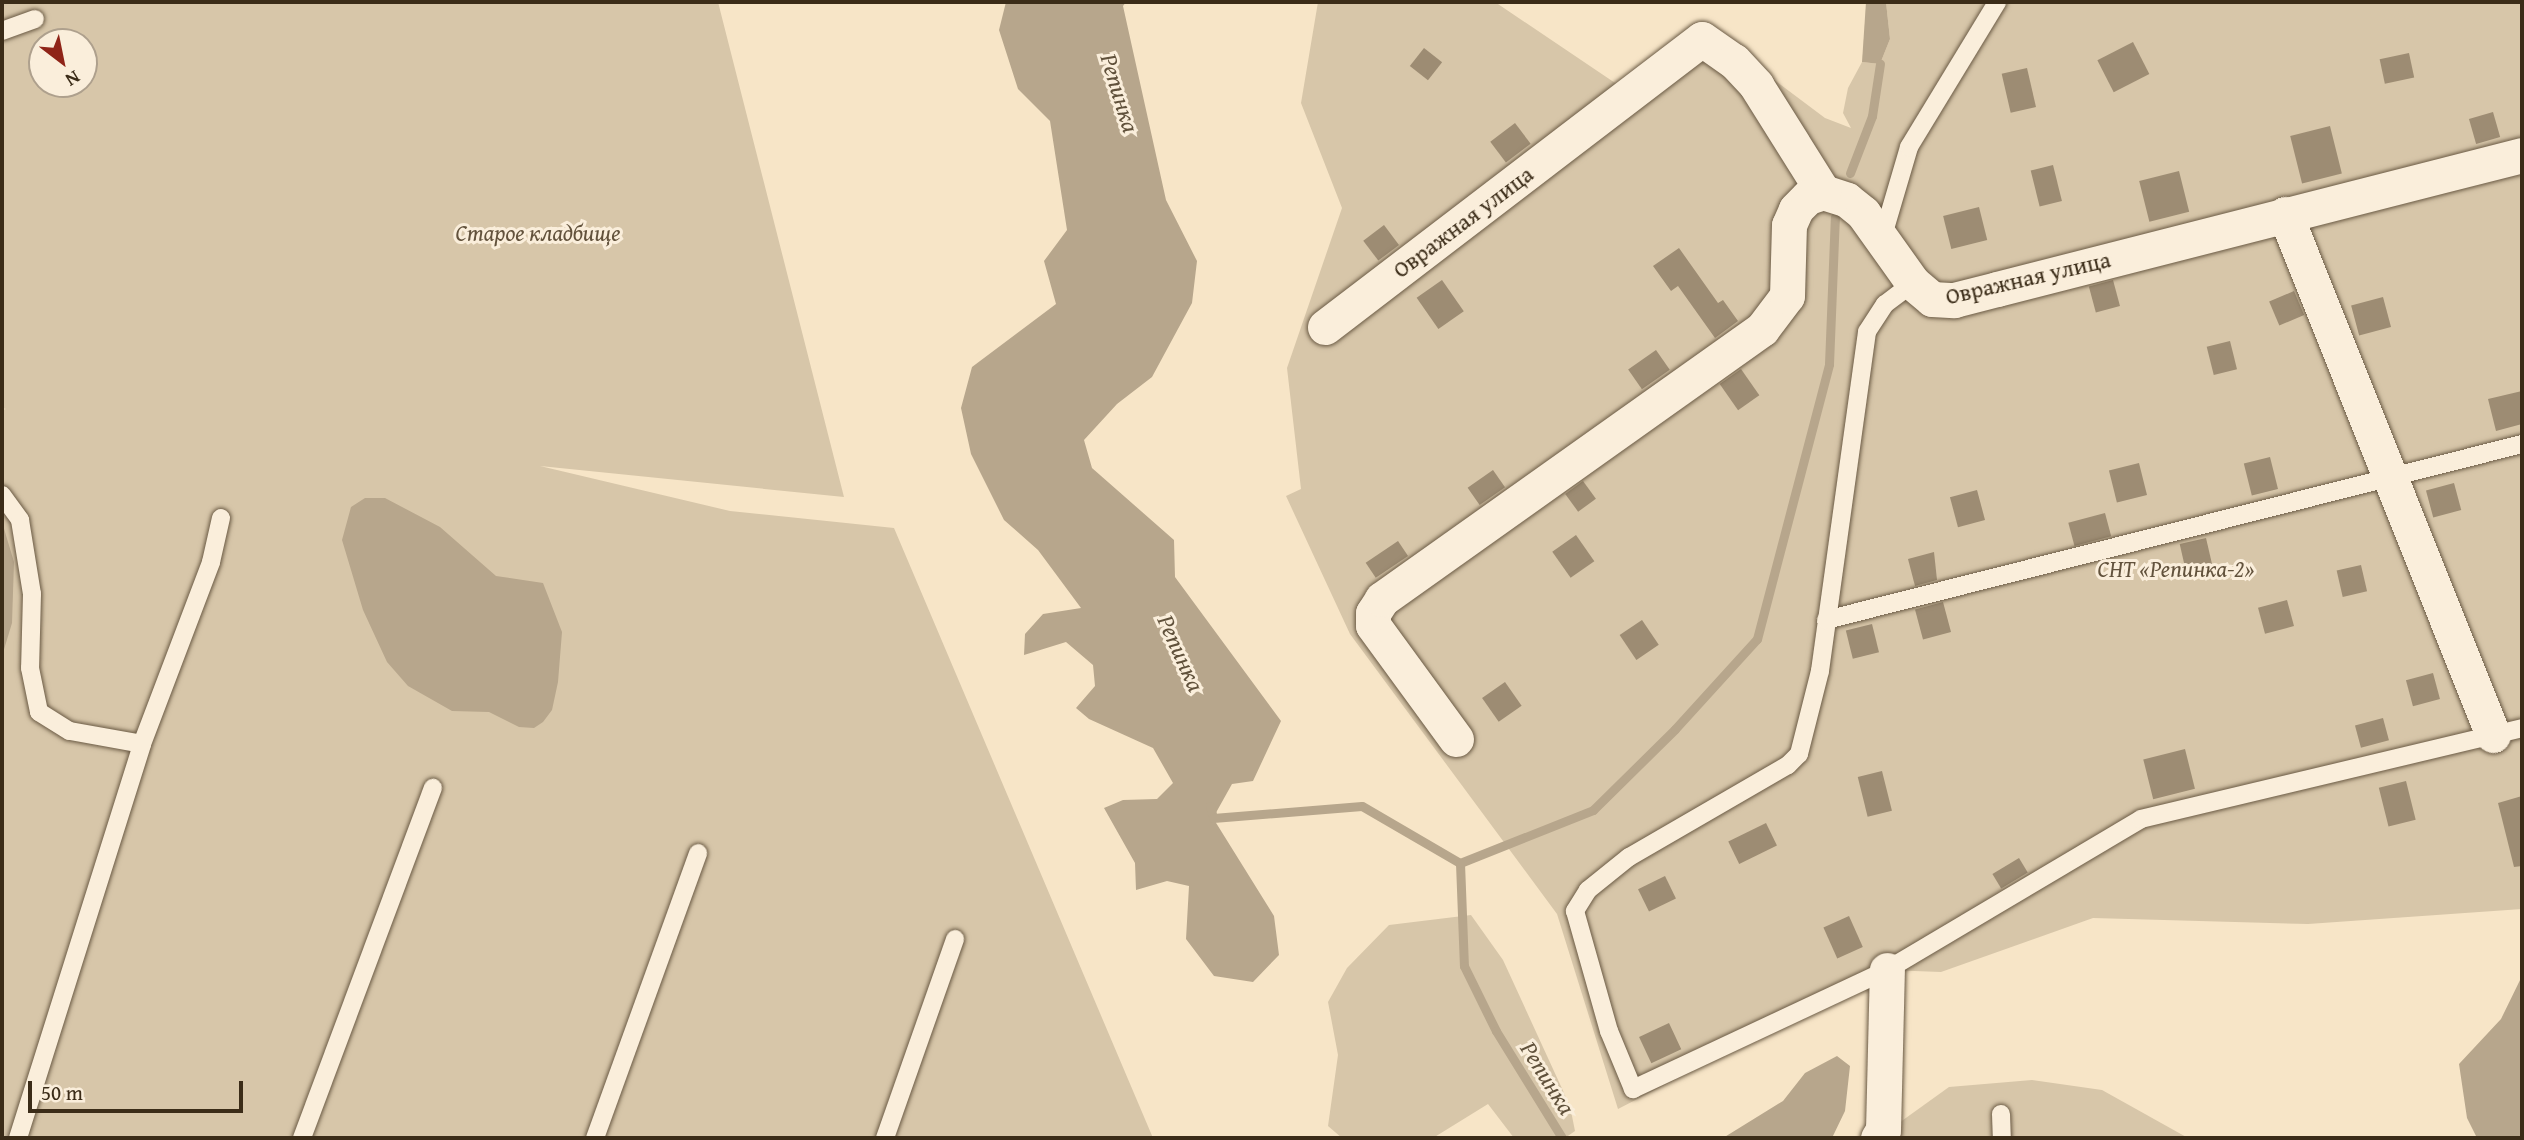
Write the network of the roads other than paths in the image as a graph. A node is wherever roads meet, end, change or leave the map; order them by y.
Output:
1 (1997, 2) edge
2 (35, 19) dead end
3 (2, 31) edge
4 (2522, 155) edge
5 (1823, 192) junction
6 (2285, 214) junction
7 (1881, 243) junction
8 (1913, 283) junction
9 (1325, 327) dead end
10 (2522, 444) edge
11 (2392, 475) junction
12 (2, 495) edge
13 (221, 518) dead end
14 (1826, 620) junction
15 (2508, 732) edge
16 (1456, 739) dead end
17 (142, 744) junction
18 (433, 788) dead end
19 (698, 853) dead end
20 (955, 939) dead end
21 (1887, 970) junction
22 (2001, 1114) dead end
23 (18, 1138) edge
24 (302, 1138) edge
25 (596, 1138) edge
26 (885, 1138) edge
27 (1878, 1138) edge
28 (2002, 1138) edge

1 - 7 lane
2 - 3 lane
4 - 6 street, Овражная улица
5 - 7 street, Овражная улица
5 - 9 street, Овражная улица
5 - 16 street
6 - 8 street, Овражная улица
6 - 11 street
7 - 8 street, Овражная улица
8 - 14 lane
10 - 11 lane
11 - 14 lane
11 - 15 street
12 - 17 lane
13 - 17 lane
14 - 21 lane
15 - 21 lane
17 - 23 lane
18 - 24 lane
19 - 25 lane
20 - 26 lane
21 - 27 street
22 - 28 lane

